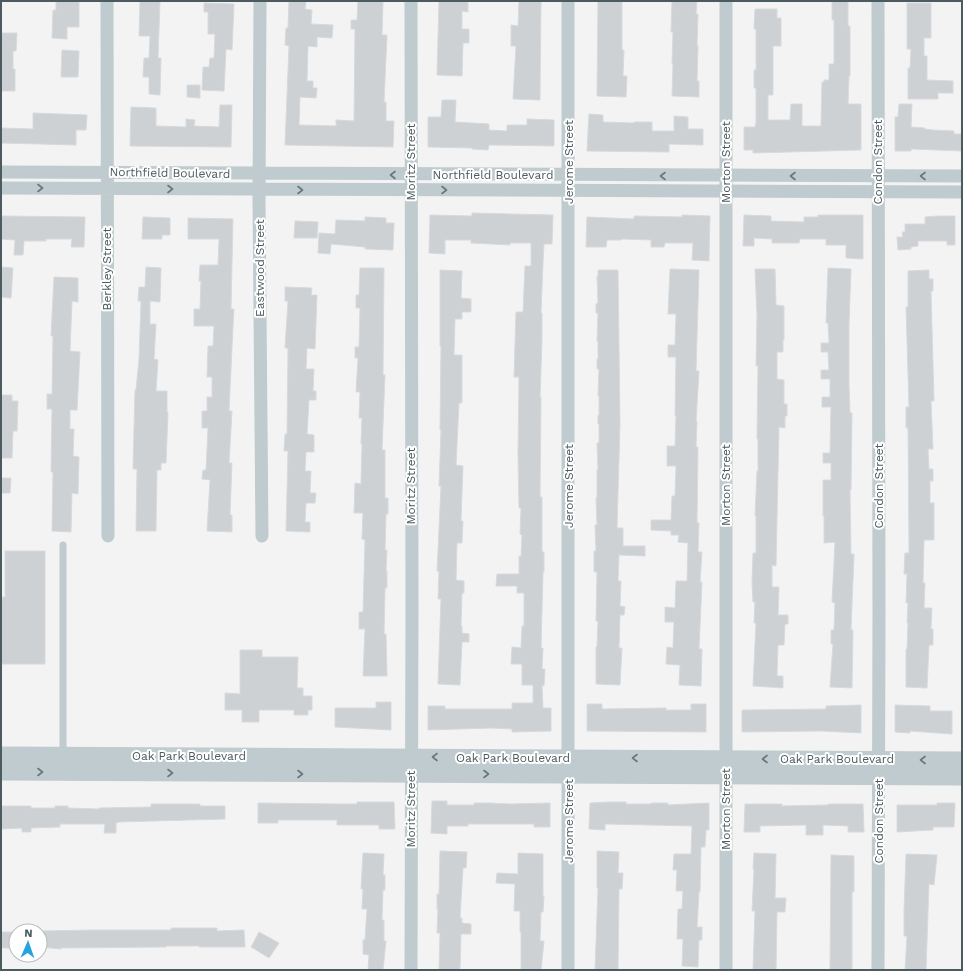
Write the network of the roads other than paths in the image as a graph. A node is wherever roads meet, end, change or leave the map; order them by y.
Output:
1 (108, 1) edge
2 (260, 1) edge
3 (411, 1) edge
4 (568, 1) edge
5 (726, 1) edge
6 (878, 1) edge
7 (1, 172) edge
8 (107, 173) junction
9 (259, 174) junction
10 (411, 175) junction
11 (569, 175) junction
12 (727, 176) junction
13 (878, 176) junction
14 (962, 176) edge
15 (1, 188) edge
16 (107, 189) junction
17 (259, 190) junction
18 (411, 190) junction
19 (569, 191) junction
20 (727, 192) junction
21 (878, 192) junction
22 (962, 192) edge
23 (108, 536) dead end
24 (262, 536) dead end
25 (63, 545) dead end
26 (1, 755) edge
27 (63, 756) junction
28 (411, 757) junction
29 (726, 758) junction
30 (962, 760) edge
31 (569, 766) junction
32 (879, 768) junction
33 (1, 772) edge
34 (64, 773) junction
35 (411, 774) junction
36 (726, 775) junction
37 (962, 777) edge
38 (411, 970) edge
39 (568, 970) edge
40 (726, 970) edge
41 (878, 970) edge

1 - 8 street, Berkley Street
2 - 9 street, Eastwood Street
3 - 10 street, Moritz Street
4 - 11 street, Jerome Street
5 - 12 street, Morton Street
6 - 13 street, Condon Street
7 - 8 street, Northfield Boulevard
8 - 9 street, Northfield Boulevard
8 - 16 street, Berkley Street
10 -> 9 street, Northfield Boulevard
9 - 17 street, Eastwood Street
10 - 11 street, Northfield Boulevard
10 - 18 street, Moritz Street
12 -> 11 street, Northfield Boulevard
11 - 19 street, Jerome Street
13 -> 12 street, Northfield Boulevard
12 - 20 street, Morton Street
14 -> 13 street, Northfield Boulevard
13 - 21 street, Condon Street
15 -> 16 street, Northfield Boulevard
16 -> 17 street, Northfield Boulevard
16 - 23 street, Berkley Street
17 -> 18 street, Northfield Boulevard
17 - 24 street, Eastwood Street
18 -> 19 street, Northfield Boulevard
18 - 28 street, Moritz Street
19 - 20 street, Northfield Boulevard
19 - 31 street, Jerome Street
20 - 21 street, Northfield Boulevard
20 - 29 street, Morton Street
21 - 22 street, Northfield Boulevard
21 - 32 street, Condon Street
25 - 27 lane
26 - 27 street, Oak Park Boulevard
27 - 28 street, Oak Park Boulevard
27 - 34 street
31 -> 28 street, Oak Park Boulevard
28 - 35 street, Moritz Street
29 -> 31 street, Oak Park Boulevard
32 -> 29 street, Oak Park Boulevard
29 - 36 street, Morton Street
30 -> 32 street, Oak Park Boulevard
35 -> 31 street, Oak Park Boulevard
31 - 36 street, Oak Park Boulevard
31 - 39 street, Jerome Street
32 - 36 street, Oak Park Boulevard
32 - 37 street, Oak Park Boulevard
32 - 41 street, Condon Street
33 -> 34 street, Oak Park Boulevard
34 -> 35 street, Oak Park Boulevard
35 - 38 street, Moritz Street
36 - 40 street, Morton Street

